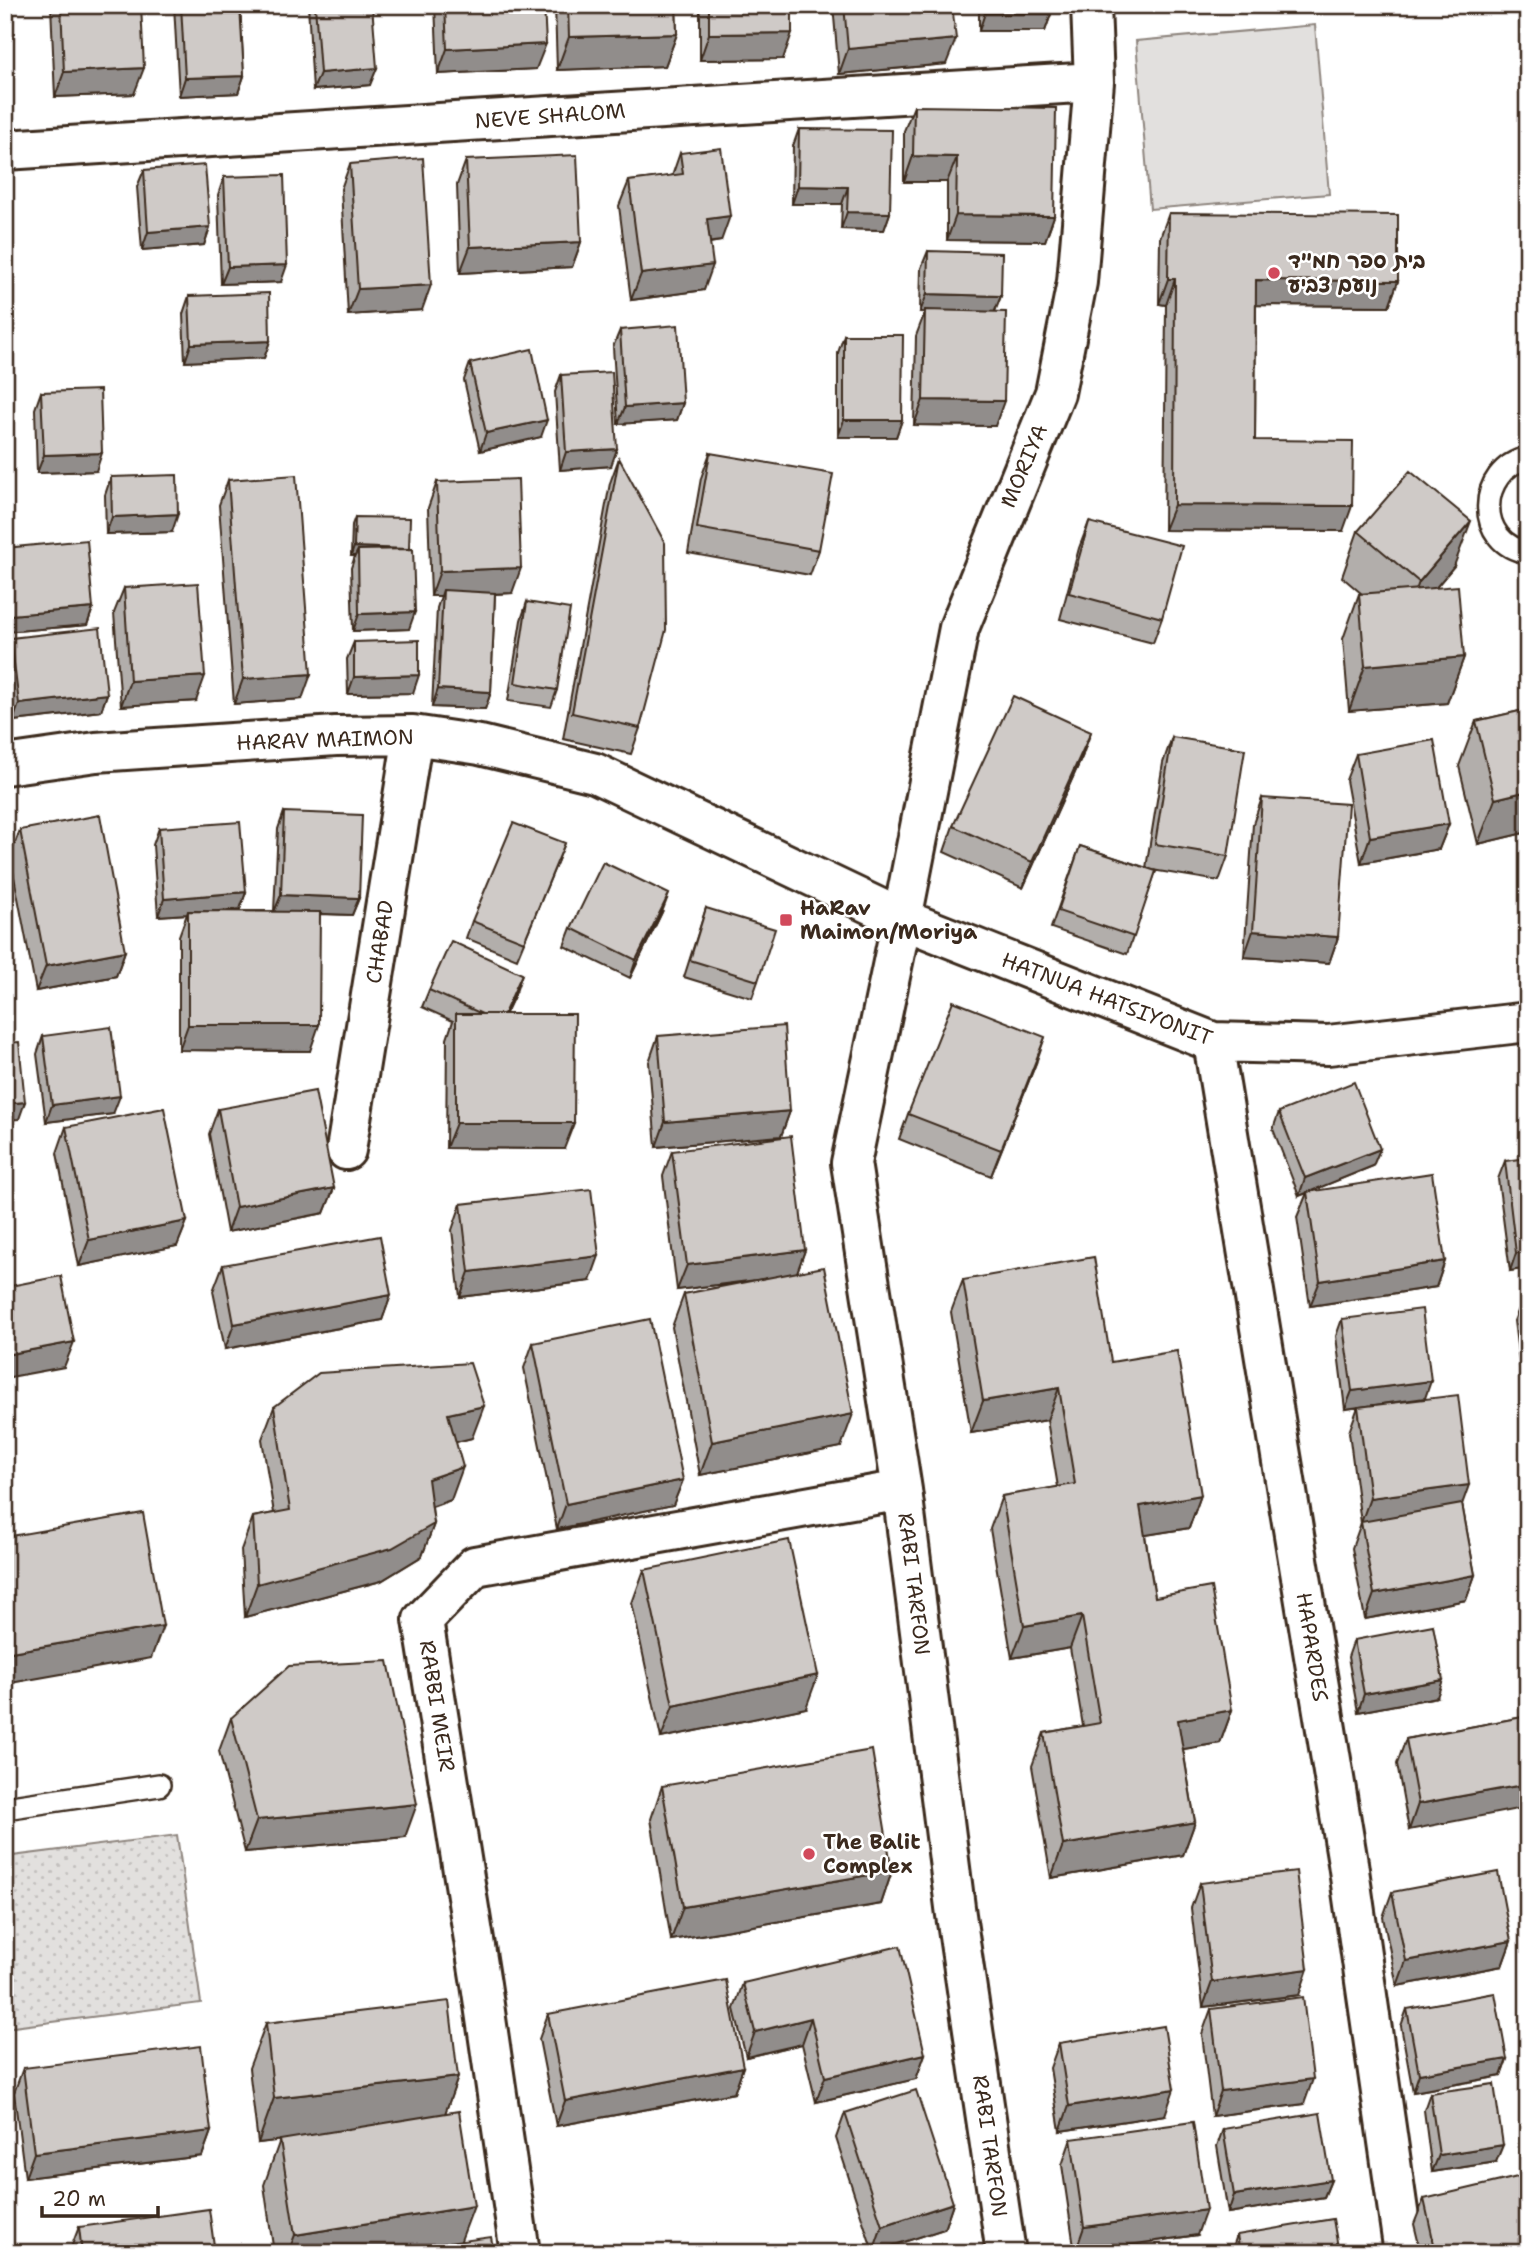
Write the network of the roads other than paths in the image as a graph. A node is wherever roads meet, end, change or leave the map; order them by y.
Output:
1 (1091, 5) edge
2 (1094, 82) junction
3 (5, 150) edge
4 (1528, 458) edge
5 (1528, 552) edge
6 (413, 735) junction
7 (5, 765) edge
8 (902, 919) junction
9 (1528, 1022) edge
10 (1213, 1042) junction
11 (346, 1150) dead end
12 (902, 1490) junction
13 (159, 1785) dead end
14 (5, 1808) edge
15 (520, 2253) edge
16 (1006, 2253) edge
17 (1404, 2253) edge

1 - 2 street, MORIYA
2 - 3 street, NEVE SHALOM
2 - 8 street, MORIYA
4 - 5 lane
6 - 7 street, HARAV MAIMON
6 - 8 street, HARAV MAIMON
6 - 11 street, CHABAD
8 - 10 street, HATNUA HATSIYONIT
8 - 12 street, RABI TARFON
9 - 10 street, HATNUA HATSIYONIT
10 - 17 street, HAPARDES
12 - 15 street, RABBI MEIR
12 - 16 street, RABI TARFON
13 - 14 lane

